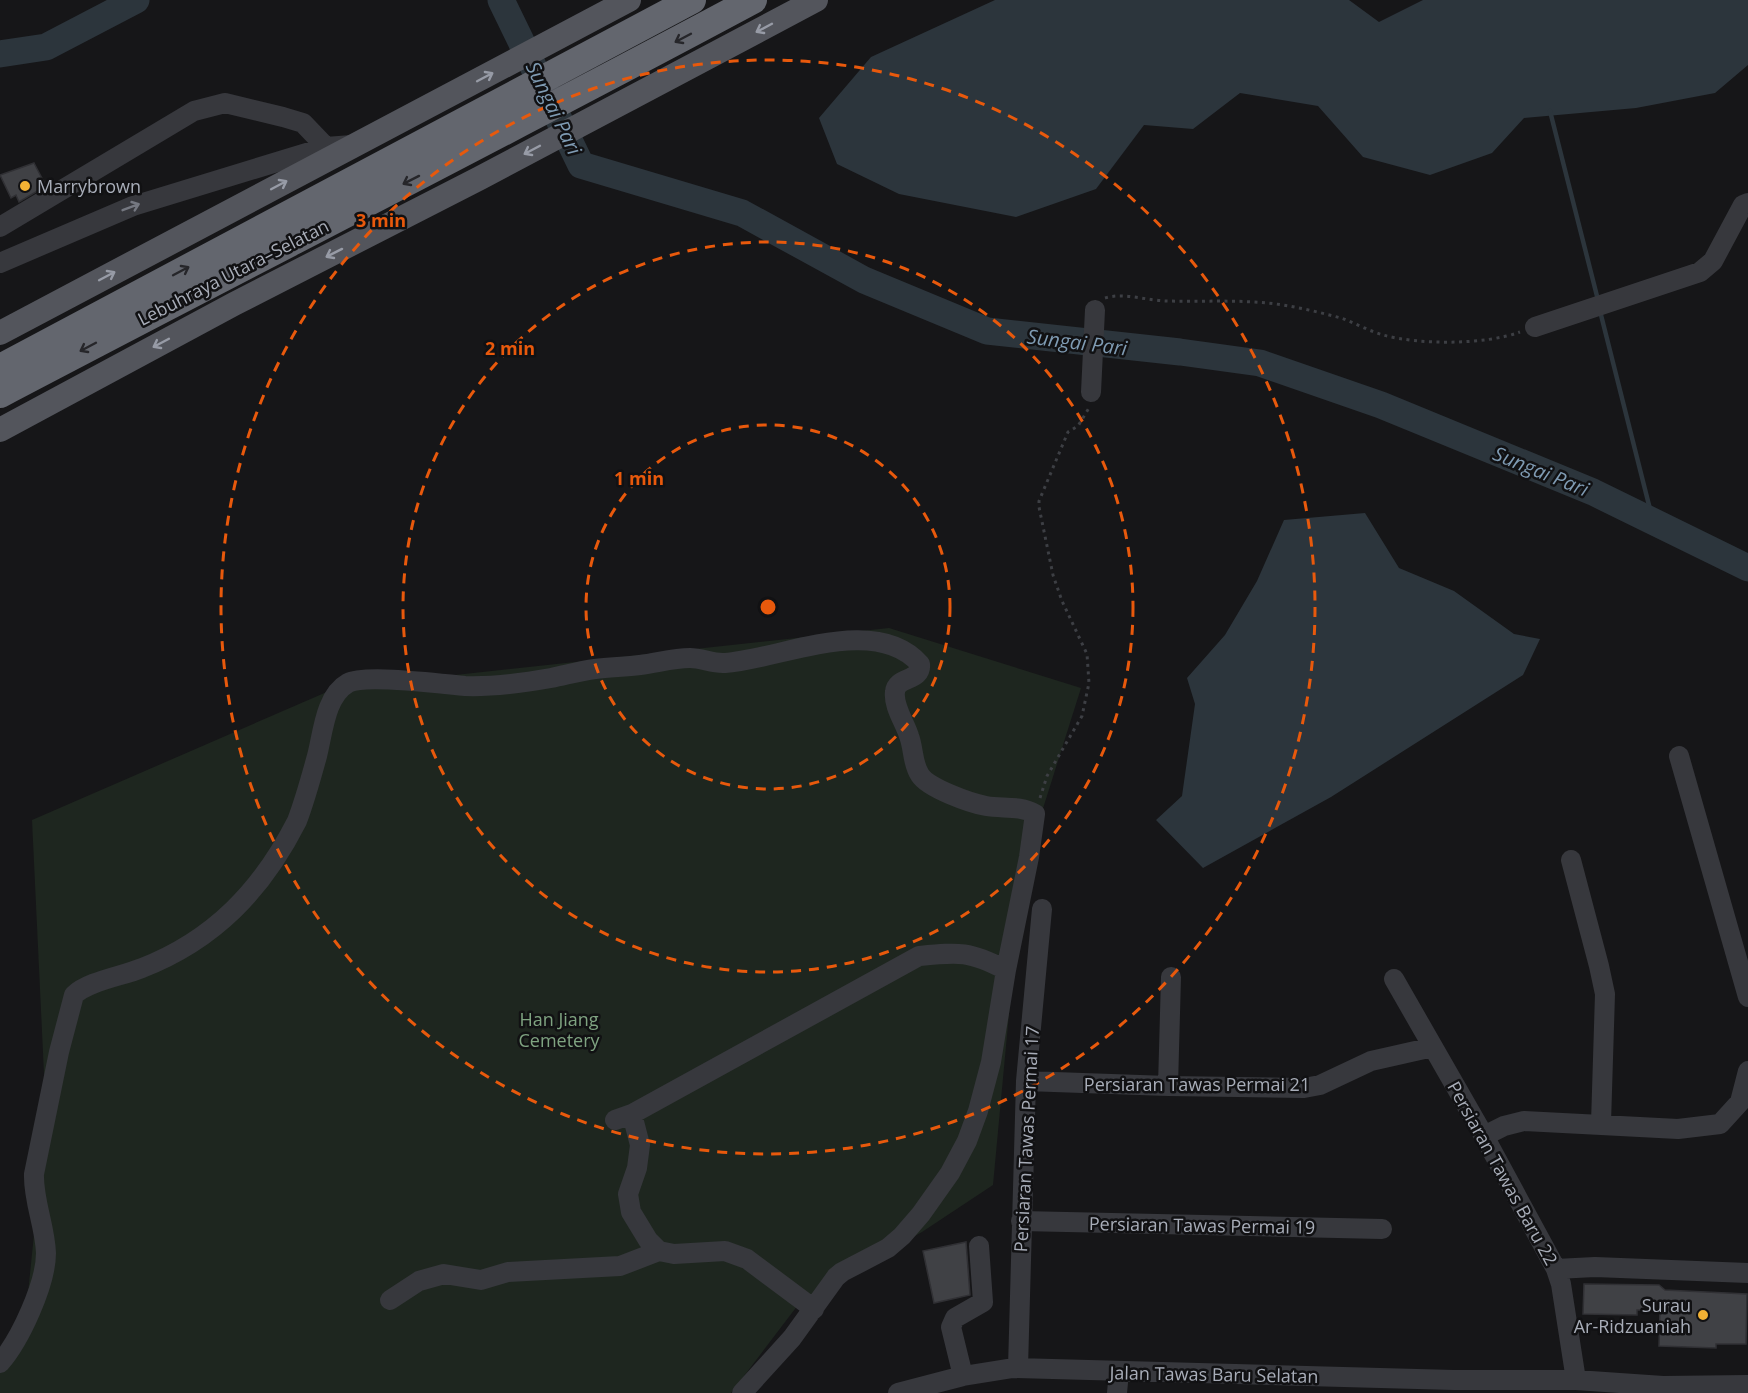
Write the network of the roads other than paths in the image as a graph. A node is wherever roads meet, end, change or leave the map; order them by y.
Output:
1 (629, 0) edge
2 (692, 0) edge
3 (753, 0) edge
4 (816, 0) edge
5 (356, 144) junction
6 (326, 147) junction
7 (1748, 203) edge
8 (0, 227) edge
9 (0, 263) edge
10 (1095, 310) road end
11 (1535, 327) road end
12 (0, 333) edge
13 (0, 368) edge
14 (1091, 392) road end
15 (0, 394) edge
16 (0, 430) edge
17 (1679, 756) dead end
18 (1571, 860) dead end
19 (1042, 909) dead end
20 (1006, 970) junction
21 (1171, 977) dead end
22 (1394, 979) dead end
23 (1748, 997) edge
24 (1433, 1047) junction
25 (1748, 1071) edge
26 (1026, 1081) junction
27 (1168, 1086) junction
28 (1601, 1124) junction
29 (1484, 1136) junction
30 (1021, 1221) junction
31 (1382, 1229) dead end
32 (979, 1246) dead end
33 (659, 1251) junction
34 (1556, 1269) junction
35 (1748, 1273) edge
36 (390, 1300) dead end
37 (814, 1309) junction
38 (0, 1364) edge
39 (1018, 1368) junction
40 (1119, 1372) junction
41 (963, 1376) junction
42 (1576, 1380) junction
43 (1746, 1388) edge
44 (1663, 1389) edge
45 (742, 1393) edge
46 (898, 1393) edge
47 (1117, 1393) edge

5 -> 1 main road
13 -> 2 highway, Lebuhraya Utara–Selatan
3 -> 15 highway, Lebuhraya Utara–Selatan
4 -> 16 main road
5 - 6 street
12 -> 5 main road
6 - 8 street
9 -> 6 street
7 - 11 street
10 - 14 street
17 - 23 street
18 - 28 street
19 - 26 street, Persiaran Tawas Permai 17
20 - 33 street
20 - 37 street
20 - 38 street
21 - 27 street
22 - 24 street, Persiaran Tawas Baru 22
24 - 27 street, Persiaran Tawas Permai 21
24 - 29 street, Persiaran Tawas Baru 22
25 - 28 street
26 - 27 street, Persiaran Tawas Permai 21
26 - 30 street, Persiaran Tawas Permai 17
28 - 29 street
29 - 34 street, Persiaran Tawas Baru 22
30 - 31 street, Persiaran Tawas Permai 19
30 - 39 street, Persiaran Tawas Permai 17
32 - 41 street
33 - 36 street
33 - 37 street
34 - 35 street
34 - 42 street, Persiaran Tawas Baru 22
37 - 45 street
39 - 40 street, Jalan Tawas Baru Selatan
39 - 41 street, Jalan Tawas Baru Selatan
40 - 42 street, Jalan Tawas Baru Selatan
40 - 47 street
41 - 46 street, Jalan Tawas Baru Selatan
42 - 44 street, Jalan Tawas Baru Selatan
43 - 44 street, Jalan Tawas Baru Selatan

